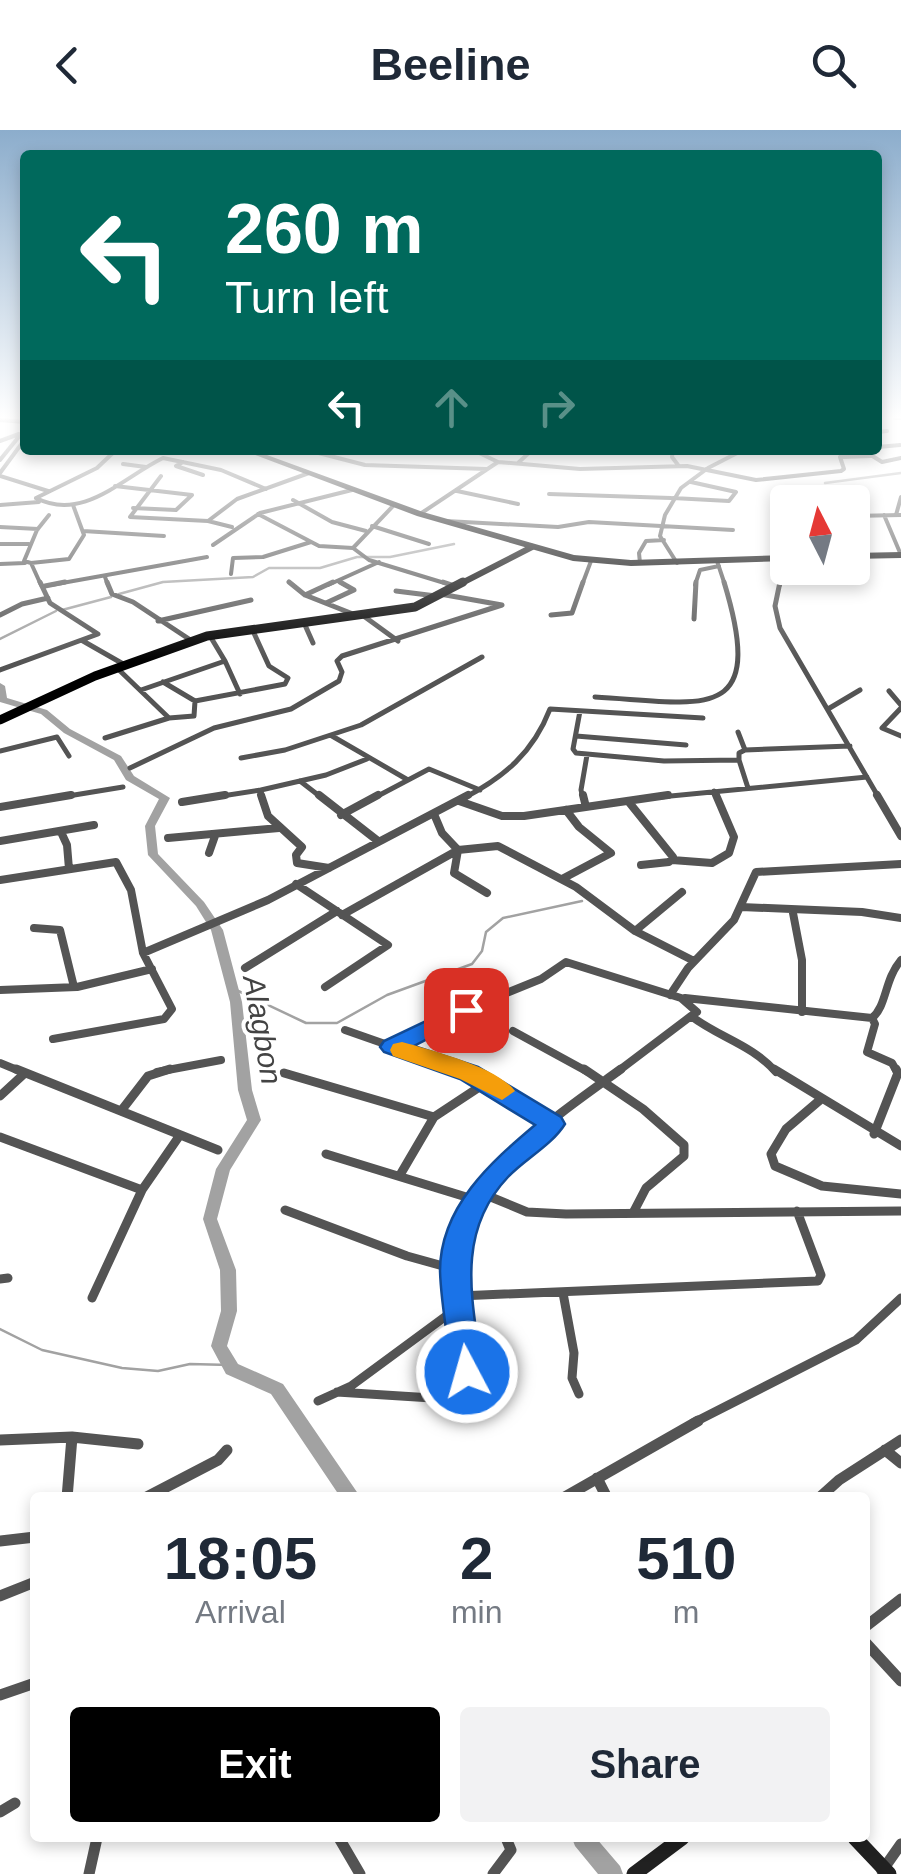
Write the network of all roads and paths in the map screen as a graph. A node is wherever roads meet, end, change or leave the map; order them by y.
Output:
1 (38, 499) edge
2 (95, 499) edge
3 (140, 499) edge
4 (187, 499) edge
5 (238, 499) edge
6 (297, 499) edge
7 (378, 499) edge
8 (444, 499) edge
9 (496, 499) edge
10 (670, 499) edge
11 (698, 499) edge
12 (730, 499) edge
13 (293, 500) junction
14 (40, 502) junction
15 (0, 504) edge
16 (73, 504) junction
17 (518, 504) dead end
18 (394, 505) junction
19 (133, 508) junction
20 (258, 514) junction
21 (420, 514) junction
22 (49, 515) dead end
23 (870, 515) edge
24 (884, 515) junction
25 (898, 515) edge
26 (208, 520) junction
27 (446, 522) junction
28 (662, 525) junction
29 (0, 528) edge
30 (232, 528) junction
31 (369, 528) junction
32 (38, 529) junction
33 (733, 530) dead end
34 (84, 531) junction
35 (164, 536) dead end
36 (664, 540) junction
37 (311, 542) junction
38 (0, 544) edge
39 (29, 544) junction
40 (429, 544) dead end
41 (213, 545) dead end
42 (353, 548) junction
43 (533, 548) junction
44 (901, 555) edge
45 (870, 556) edge
46 (207, 557) dead end
47 (770, 559) edge
48 (592, 561) junction
49 (30, 562) junction
50 (378, 562) junction
51 (640, 563) junction
52 (676, 563) junction
53 (718, 563) junction
54 (0, 564) edge
55 (231, 574) dead end
56 (105, 577) junction
57 (338, 581) junction
58 (289, 582) dead end
59 (456, 585) junction
60 (780, 585) edge
61 (45, 586) junction
62 (396, 591) dead end
63 (305, 595) junction
64 (438, 595) junction
65 (48, 598) junction
66 (251, 600) dead end
67 (326, 603) junction
68 (0, 614) edge
69 (551, 614) dead end
70 (364, 617) junction
71 (694, 618) dead end
72 (158, 621) junction
73 (304, 625) junction
74 (253, 631) junction
75 (210, 636) junction
76 (192, 641) junction
77 (398, 641) junction
78 (83, 642) junction
79 (313, 643) dead end
80 (482, 658) dead end
81 (225, 661) junction
82 (121, 666) junction
83 (0, 670) edge
84 (163, 682) junction
85 (140, 690) junction
86 (860, 690) dead end
87 (889, 691) dead end
88 (240, 694) junction
89 (595, 697) dead end
90 (195, 701) junction
91 (901, 706) edge
92 (828, 709) junction
93 (580, 711) junction
94 (194, 716) junction
95 (168, 718) junction
96 (703, 718) dead end
97 (0, 720) edge
98 (208, 732) junction
99 (738, 732) dead end
100 (332, 736) junction
101 (576, 736) junction
102 (901, 736) edge
103 (105, 738) dead end
104 (686, 746) dead end
105 (850, 746) junction
106 (0, 750) edge
107 (745, 750) junction
108 (587, 755) junction
109 (69, 756) dead end
110 (242, 758) dead end
111 (367, 759) junction
112 (739, 760) junction
113 (130, 768) dead end
114 (867, 777) junction
115 (408, 780) junction
116 (300, 781) junction
117 (123, 787) dead end
118 (748, 788) junction
119 (261, 790) junction
120 (480, 790) junction
121 (714, 791) junction
122 (628, 800) junction
123 (182, 802) dead end
124 (459, 802) junction
125 (0, 807) edge
126 (586, 807) junction
127 (566, 810) junction
128 (434, 814) junction
129 (341, 815) junction
130 (94, 825) dead end
131 (279, 828) junction
132 (61, 832) junction
133 (215, 836) junction
134 (901, 836) edge
135 (168, 838) dead end
136 (0, 840) edge
137 (378, 841) junction
138 (458, 850) junction
139 (209, 853) dead end
140 (672, 860) junction
141 (641, 864) dead end
142 (901, 864) edge
143 (69, 868) junction
144 (329, 868) junction
145 (562, 879) junction
146 (0, 880) edge
147 (296, 884) junction
148 (682, 892) dead end
149 (488, 894) dead end
150 (741, 907) junction
151 (793, 912) junction
152 (340, 913) junction
153 (901, 918) edge
154 (34, 928) dead end
155 (635, 932) junction
156 (143, 953) junction
157 (901, 960) edge
158 (694, 962) junction
159 (245, 968) dead end
160 (152, 970) junction
161 (74, 987) junction
162 (325, 987) dead end
163 (0, 990) edge
164 (670, 995) junction
165 (681, 998) junction
166 (802, 1012) junction
167 (691, 1016) junction
168 (872, 1018) junction
169 (346, 1030) dead end
170 (513, 1031) dead end
171 (53, 1039) dead end
172 (392, 1047) junction
173 (221, 1060) dead end
174 (0, 1063) edge
175 (25, 1073) junction
176 (284, 1073) dead end
177 (487, 1082) junction
178 (602, 1083) junction
179 (0, 1096) edge
180 (820, 1100) junction
181 (121, 1111) junction
182 (434, 1117) junction
183 (552, 1124) junction
184 (180, 1134) junction
185 (874, 1134) junction
186 (0, 1137) edge
187 (901, 1146) edge
188 (218, 1150) dead end
189 (326, 1154) dead end
190 (400, 1175) junction
191 (142, 1190) junction
192 (901, 1194) edge
193 (479, 1196) junction
194 (285, 1210) dead end
195 (797, 1211) junction
196 (901, 1211) edge
197 (633, 1213) junction
198 (454, 1269) junction
199 (563, 1293) junction
200 (92, 1298) dead end
201 (901, 1298) edge
202 (460, 1301) junction
203 (337, 1392) junction
204 (579, 1394) dead end
205 (318, 1401) dead end
206 (72, 1437) junction
207 (0, 1440) edge
208 (901, 1440) edge
209 (138, 1444) dead end
210 (228, 1450) dead end
211 (885, 1450) junction
212 (901, 1463) edge
213 (598, 1478) junction
214 (67, 1492) edge
215 (157, 1492) edge
216 (574, 1492) edge
217 (604, 1492) edge
218 (825, 1492) edge
219 (30, 1538) edge
220 (0, 1541) edge
221 (30, 1584) edge
222 (0, 1596) edge
223 (901, 1599) edge
224 (870, 1624) edge
225 (870, 1647) edge
226 (901, 1681) edge
227 (30, 1685) edge
228 (0, 1695) edge
229 (15, 1803) dead end
230 (0, 1812) edge
231 (99, 1842) edge
232 (341, 1842) edge
233 (507, 1842) edge
234 (677, 1842) edge
235 (859, 1842) edge
236 (901, 1844) edge
237 (884, 1872) edge
238 (635, 1873) edge
239 (89, 1874) edge
240 (360, 1874) edge
241 (493, 1874) edge

1 - 14 street
2 - 16 street
3 - 19 street
4 - 19 street
5 - 26 street
6 - 13 street
7 - 18 highway
8 - 21 street
9 - 17 street
10 - 28 street
11 - 12 street
13 - 20 street
13 - 31 street
14 - 15 street
14 - 16 street
16 - 34 street
18 - 21 highway
18 - 31 street
19 - 26 street
20 - 30 street
20 - 37 street
21 - 27 highway
22 - 32 street
23 - 24 street
24 - 25 street
24 - 44 street
26 - 30 street
27 - 28 street
27 - 43 highway
28 - 33 street
28 - 36 street
29 - 32 street
30 - 41 street
31 - 40 street
31 - 42 street
32 - 39 street
34 - 35 street
34 - 49 street
36 - 51 street
36 - 52 street
37 - 42 street
37 - 55 street
38 - 39 street
39 - 49 street
42 - 50 street
43 - 48 highway
43 - 59 main road
44 - 45 highway
46 - 56 street
47 - 53 highway
48 - 51 highway
48 - 69 street
49 - 54 street
49 - 61 street
50 - 57 street
50 - 59 street
51 - 52 highway
52 - 53 highway
53 - 71 street
53 - 89 street
56 - 61 street
56 - 72 street
57 - 63 street
57 - 67 street
58 - 63 street
59 - 64 main road
60 - 92 street
61 - 65 street
62 - 64 street
63 - 67 street
64 - 70 main road
64 - 77 street
65 - 68 street
65 - 78 street
66 - 72 street
67 - 70 street
70 - 73 main road
70 - 77 street
72 - 76 street
73 - 74 main road
73 - 79 street
74 - 75 main road
74 - 88 street
75 - 76 main road
75 - 81 street
76 - 82 main road
77 - 98 street
78 - 82 street
78 - 83 street
80 - 100 street
81 - 84 street
81 - 88 street
82 - 85 street
82 - 97 main road
84 - 85 street
84 - 90 street
85 - 95 street
86 - 92 street
87 - 91 street
88 - 90 street
90 - 94 street
91 - 102 street
92 - 105 street
93 - 96 street
93 - 101 street
93 - 120 street
94 - 95 street
94 - 98 street
95 - 103 street
98 - 113 street
99 - 107 street
100 - 110 street
100 - 111 street
101 - 104 street
101 - 108 street
105 - 107 street
105 - 114 street
106 - 109 street
107 - 112 street
108 - 112 street
108 - 126 street
111 - 115 street
111 - 116 street
112 - 118 street
114 - 118 street
114 - 134 street
115 - 120 street
115 - 129 street
116 - 119 street
116 - 129 street
117 - 125 street
118 - 121 street
119 - 123 street
119 - 131 street
120 - 124 street
121 - 122 street
121 - 140 street
122 - 126 street
122 - 140 street
124 - 127 street
124 - 128 street
126 - 127 street
127 - 145 street
128 - 137 street
128 - 138 street
129 - 137 street
130 - 132 street
131 - 133 street
131 - 144 street
132 - 136 street
132 - 143 street
133 - 135 street
133 - 139 street
137 - 144 street
138 - 145 street
138 - 149 street
138 - 152 street
140 - 141 street
142 - 150 street
143 - 146 street
143 - 156 street
144 - 147 street
145 - 155 street
147 - 152 street
147 - 156 street
148 - 155 street
150 - 151 street
150 - 158 street
151 - 153 street
151 - 166 street
152 - 159 street
152 - 162 street
154 - 161 street
155 - 158 street
156 - 160 street
157 - 168 street
158 - 164 street
160 - 161 street
160 - 171 street
161 - 163 street
164 - 165 street
164 - 172 street
165 - 166 street
165 - 167 street
166 - 168 street
167 - 178 street
167 - 180 street
168 - 185 street
169 - 172 street
170 - 178 street
172 - 177 street
173 - 181 street
174 - 175 street
175 - 179 street
175 - 181 street
176 - 182 street
177 - 182 street
177 - 183 street
178 - 183 street
178 - 197 street
180 - 185 street
180 - 192 street
181 - 184 street
182 - 190 street
183 - 193 street
184 - 188 street
184 - 191 street
185 - 187 street
186 - 191 street
189 - 190 street
190 - 193 street
191 - 200 street
193 - 197 street
193 - 198 street
194 - 198 street
195 - 196 street
195 - 197 street
195 - 199 street
198 - 202 street
199 - 202 street
199 - 204 street
201 - 213 street
202 - 203 street
202 - 203 street
203 - 205 street
206 - 207 street
206 - 209 street
206 - 214 street
208 - 211 street
210 - 215 street
211 - 212 street
211 - 218 street
213 - 216 street
213 - 217 street
219 - 220 street
221 - 222 street
223 - 224 street
225 - 226 street
227 - 228 street
229 - 230 street
231 - 239 street
232 - 240 street
233 - 241 street
234 - 238 street
235 - 237 street
236 - 237 street

